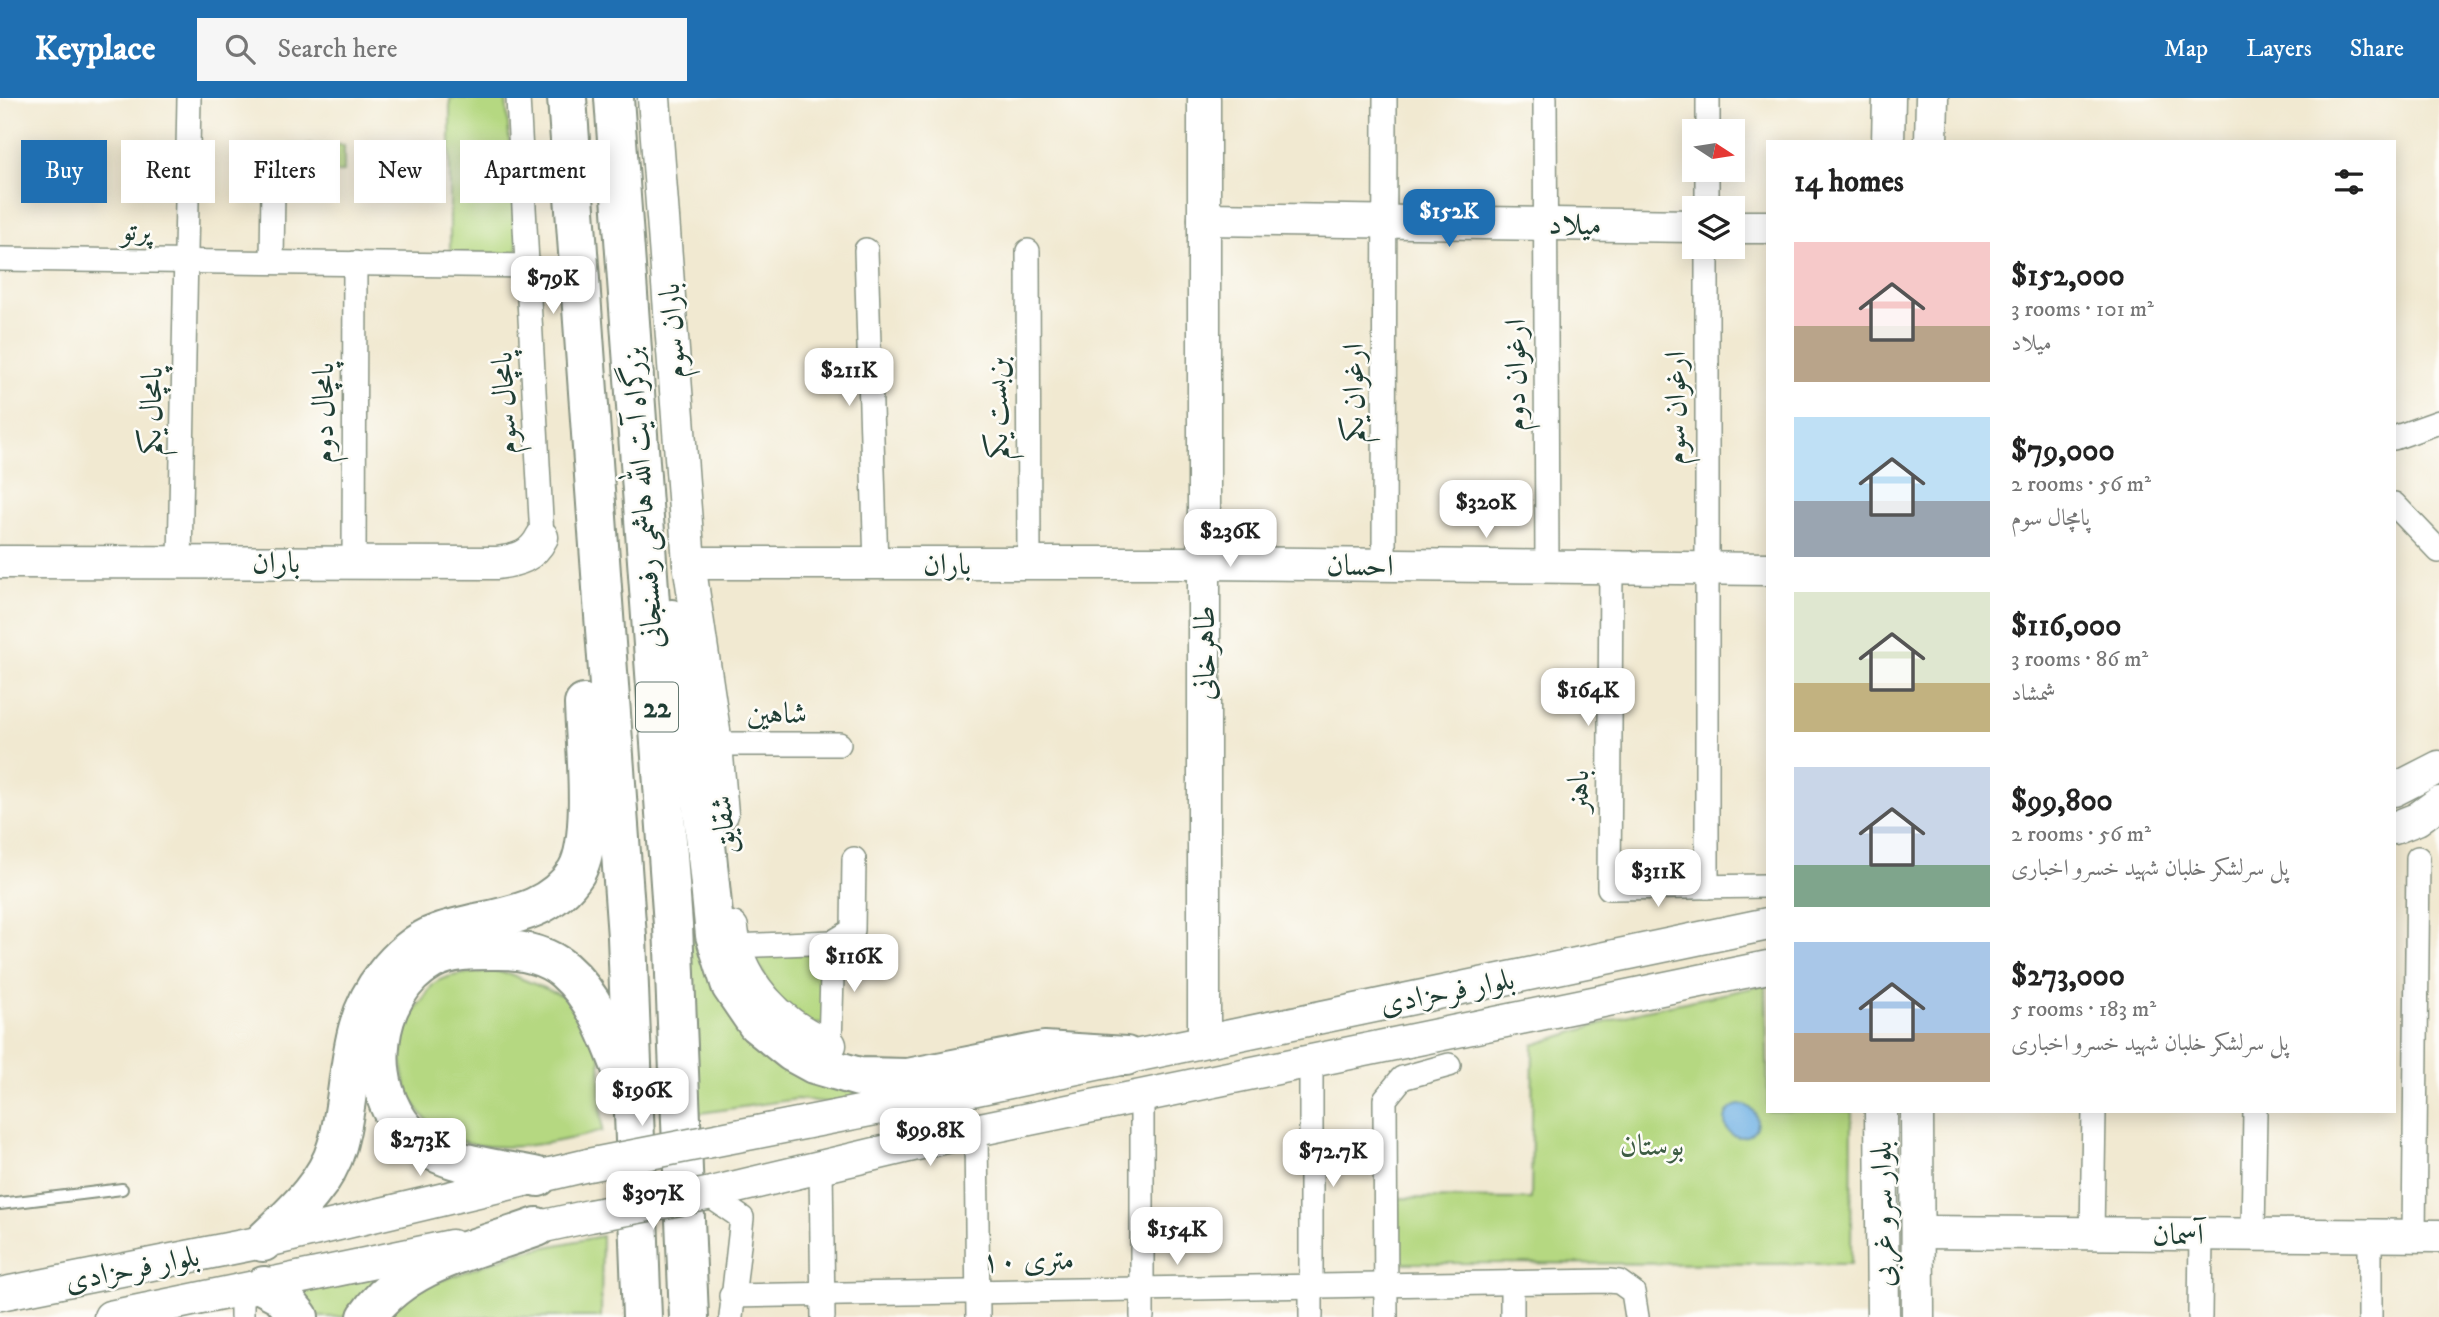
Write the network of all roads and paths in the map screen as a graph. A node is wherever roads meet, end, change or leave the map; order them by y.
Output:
1 (189, 98) edge
2 (518, 98) edge
3 (567, 98) edge
4 (614, 98) edge
5 (654, 98) edge
6 (1204, 98) edge
7 (1385, 98) edge
8 (1545, 98) edge
9 (1708, 98) edge
10 (1889, 98) edge
11 (1932, 98) edge
12 (1707, 119) edge
13 (1888, 140) edge
14 (1931, 140) edge
15 (273, 203) edge
16 (1204, 219) junction
17 (1385, 222) junction
18 (1546, 224) junction
19 (1682, 226) edge
20 (1745, 226) edge
21 (1766, 227) edge
22 (866, 250) dead end
23 (1028, 251) dead end
24 (0, 259) edge
25 (1707, 259) edge
26 (186, 262) junction
27 (272, 262) junction
28 (355, 264) junction
29 (529, 266) junction
30 (2439, 422) edge
31 (2396, 437) edge
32 (642, 499) junction
33 (2396, 506) edge
34 (595, 513) junction
35 (542, 537) joint
36 (2439, 551) edge
37 (180, 561) junction
38 (0, 562) edge
39 (354, 563) junction
40 (689, 563) junction
41 (1204, 563) junction
42 (1029, 564) junction
43 (876, 565) junction
44 (1384, 565) junction
45 (1547, 567) junction
46 (1611, 568) junction
47 (1706, 569) junction
48 (1766, 569) edge
49 (716, 744) junction
50 (839, 744) dead end
51 (2439, 803) edge
52 (2399, 826) edge
53 (2439, 831) edge
54 (2418, 858) dead end
55 (854, 859) dead end
56 (1766, 886) edge
57 (1707, 887) junction
58 (1766, 924) edge
59 (833, 942) junction
60 (733, 946) junction
61 (1628, 954) junction
62 (1766, 967) edge
63 (1635, 994) junction
64 (1204, 1040) junction
65 (830, 1045) joint
66 (1126, 1056) junction
67 (1311, 1061) junction
68 (1449, 1065) dead end
69 (1142, 1095) junction
70 (635, 1104) junction
71 (1881, 1113) edge
72 (1917, 1113) edge
73 (2094, 1113) edge
74 (2255, 1113) edge
75 (976, 1130) junction
76 (821, 1167) junction
77 (538, 1177) junction
78 (122, 1189) dead end
79 (707, 1195) junction
80 (0, 1204) edge
81 (537, 1227) junction
82 (1918, 1232) junction
83 (2092, 1234) junction
84 (2201, 1234) junction
85 (2253, 1235) junction
86 (2370, 1236) junction
87 (2426, 1236) edge
88 (263, 1242) junction
89 (640, 1263) junction
90 (1512, 1283) junction
91 (1385, 1285) junction
92 (1311, 1286) junction
93 (1142, 1290) junction
94 (978, 1293) junction
95 (0, 1294) edge
96 (249, 1298) edge
97 (822, 1306) edge
98 (731, 1307) edge
99 (110, 1317) edge
100 (299, 1317) edge
101 (367, 1317) edge
102 (631, 1317) edge
103 (642, 1317) edge
104 (689, 1317) edge
105 (978, 1317) edge
106 (1142, 1317) edge
107 (1311, 1317) edge
108 (1386, 1317) edge
109 (1512, 1317) edge
110 (1637, 1317) edge
111 (1883, 1317) edge
112 (1918, 1317) edge
113 (2200, 1317) edge
114 (2370, 1317) edge

1 - 26 street, پامچال یکم
2 - 29 street, پامچال سوم
3 - 34 highway, بزرگراه آیت الله هاشمی رفسنجانی / 22
4 - 32 highway, بزرگراه آیت الله هاشمی رفسنجانی / 22
5 - 40 street, باران سوم
6 - 16 street, طاهرخانی
7 - 17 street, ارغوان یکم
8 - 18 street, ارغوان دوم
9 - 12 street
10 - 13 street
11 - 14 street
15 - 27 street
16 - 17 street, میلاد
16 - 41 street, طاهرخانی
17 - 18 street, میلاد
17 - 44 street, ارغوان یکم
18 - 19 street, میلاد
18 - 45 street, ارغوان دوم
20 - 21 street
22 - 43 street
23 - 42 street, بن‌بست یکم
24 - 26 street, پرتو
25 - 47 street, ارغوان سوم
26 - 27 street, پرتو
26 - 37 street, پامچال یکم
27 - 28 street, پرتو
28 - 29 street, پرتو
28 - 39 street, پامچال دوم
29 - 35 street, پامچال سوم
30 - 31 street
32 - 66 highway
32 - 104 highway, بزرگراه آیت الله هاشمی رفسنجانی / 22
33 - 36 street
34 - 70 highway, بزرگراه آیت الله هاشمی رفسنجانی / 22
34 - 88 highway
35 - 39 street, باران
37 - 38 street, باران
37 - 39 street, باران
40 - 43 street, باران
40 - 49 street, شقایق
41 - 42 street, باران
41 - 44 street, احسان
41 - 64 street, طاهرخانی
42 - 43 street, باران
44 - 45 street, احسان
45 - 46 street, احسان
46 - 47 street, احسان
46 - 57 street, باهنر
47 - 48 street, احسان
47 - 57 street, ارغوان سوم
49 - 50 street, شاهین
49 - 60 street, شقایق
51 - 52 street
52 - 53 street
54 - 87 street
55 - 59 street
56 - 57 street
58 - 61 street, بلوار فرحزادی
59 - 60 street
59 - 65 street
60 - 65 street, شقایق
61 - 63 street
61 - 64 street, بلوار فرحزادی
62 - 63 street, بلوار فرحزادی
63 - 67 street, بلوار فرحزادی
64 - 66 street, بلوار فرحزادی
66 - 77 street, بلوار فرحزادی, bridge
67 - 69 street, بلوار فرحزادی
67 - 92 street
68 - 91 street
69 - 75 street, بلوار فرحزادی
69 - 93 street
70 - 77 highway
70 - 89 highway, بزرگراه آیت الله هاشمی رفسنجانی / 22
71 - 111 street, بلوار سرو غربی
72 - 82 street, بلوار سرو غربی
73 - 83 street
74 - 85 street
75 - 76 street, بلوار فرحزادی
75 - 94 street
76 - 79 street, بلوار فرحزادی
76 - 97 street
77 - 88 street, بلوار فرحزادی
78 - 80 lane
79 - 81 street, بلوار فرحزادی, bridge
79 - 98 street
81 - 96 street, بلوار فرحزادی
81 - 101 highway
82 - 83 street, آسمان
82 - 112 street, بلوار سرو غربی
83 - 84 street, آسمان
84 - 85 street, آسمان
84 - 113 street
85 - 86 street, آسمان
86 - 87 street, آسمان
86 - 114 street
88 - 95 street, بلوار فرحزادی
89 - 102 highway
89 - 103 highway, بزرگراه آیت الله هاشمی رفسنجانی / 22
90 - 91 street, ۱۰ متری
90 - 109 street
90 - 110 street, ۱۰ متری
91 - 92 street, ۱۰ متری
91 - 108 street
92 - 93 street, ۱۰ متری
92 - 107 street
93 - 94 street, ۱۰ متری
93 - 106 street
94 - 97 street, ۱۰ متری
94 - 105 street
96 - 99 street, بلوار فرحزادی
96 - 100 highway
97 - 98 street, ۱۰ متری

